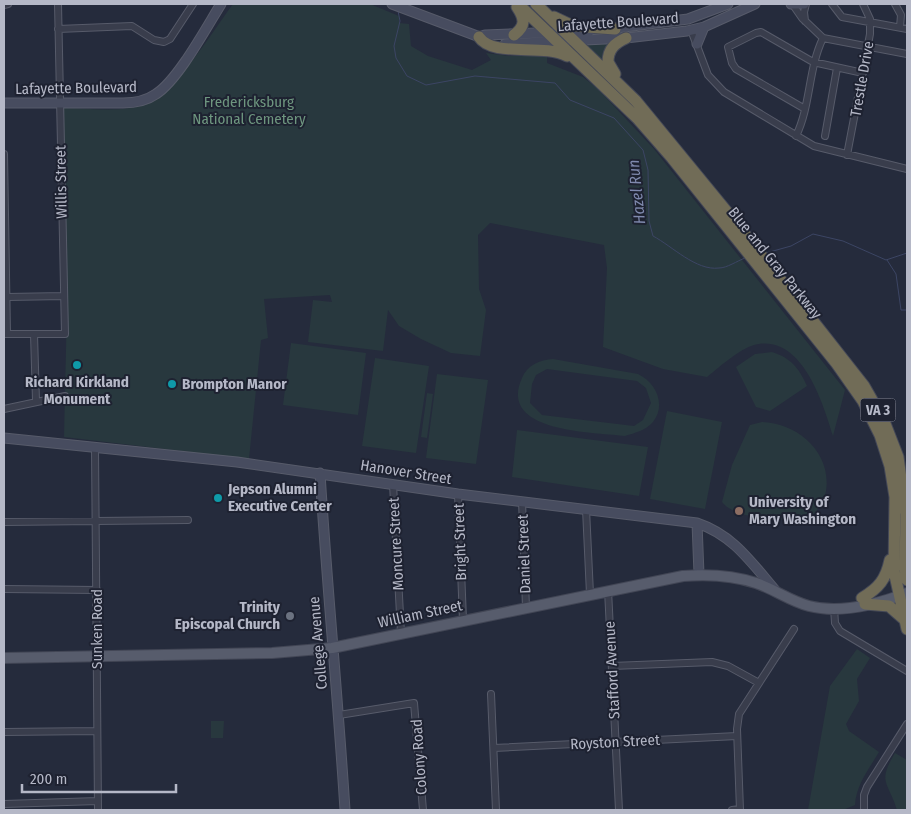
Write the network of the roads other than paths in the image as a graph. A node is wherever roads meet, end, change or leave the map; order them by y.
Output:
1 (8, 4) edge
2 (58, 4) edge
3 (193, 4) edge
4 (221, 4) edge
5 (392, 4) edge
6 (516, 4) edge
7 (536, 4) edge
8 (728, 4) edge
9 (755, 4) edge
10 (792, 4) edge
11 (805, 4) edge
12 (832, 4) edge
13 (863, 4) edge
14 (895, 4) edge
15 (4, 5) edge
16 (546, 14) junction
17 (697, 16) junction
18 (805, 21) junction
19 (870, 22) junction
20 (704, 27) junction
21 (900, 27) junction
22 (58, 29) junction
23 (615, 29) junction
24 (907, 29) edge
25 (691, 30) junction
26 (514, 35) junction
27 (479, 37) junction
28 (552, 37) junction
29 (570, 37) junction
30 (626, 38) junction
31 (823, 38) junction
32 (697, 44) junction
33 (867, 47) junction
34 (907, 54) edge
35 (578, 61) junction
36 (813, 62) junction
37 (837, 68) junction
38 (863, 73) junction
39 (622, 87) junction
40 (4, 103) edge
41 (59, 103) junction
42 (805, 109) junction
43 (796, 136) junction
44 (825, 136) dead end
45 (4, 154) edge
46 (847, 155) junction
47 (907, 169) edge
48 (4, 191) edge
49 (746, 244) junction
50 (5, 262) edge
51 (768, 271) junction
52 (64, 296) junction
53 (7, 297) junction
54 (6, 334) edge
55 (34, 334) junction
56 (65, 396) dead end
57 (36, 401) junction
58 (4, 409) edge
59 (4, 438) edge
60 (95, 447) junction
61 (320, 473) junction
62 (393, 484) junction
63 (458, 494) junction
64 (522, 501) junction
65 (586, 509) junction
66 (188, 520) dead end
67 (4, 522) edge
68 (96, 523) junction
69 (697, 523) junction
70 (893, 551) junction
71 (699, 574) junction
72 (907, 580) edge
73 (4, 589) edge
74 (96, 590) junction
75 (608, 590) junction
76 (777, 592) junction
77 (902, 593) edge
78 (590, 594) junction
79 (864, 601) junction
80 (526, 607) junction
81 (834, 608) junction
82 (463, 620) junction
83 (906, 625) edge
84 (794, 629) dead end
85 (401, 633) junction
86 (332, 648) junction
87 (97, 657) junction
88 (4, 658) edge
89 (612, 666) junction
90 (907, 671) edge
91 (759, 683) junction
92 (490, 694) dead end
93 (339, 715) junction
94 (907, 724) edge
95 (97, 731) junction
96 (4, 732) edge
97 (737, 736) junction
98 (616, 741) junction
99 (494, 748) junction
100 (98, 801) junction
101 (4, 804) edge
102 (98, 810) edge
103 (345, 810) edge
104 (423, 810) edge
105 (496, 810) edge
106 (619, 810) edge
107 (732, 810) edge
108 (740, 810) edge
109 (864, 810) edge

1 - 15 street
2 - 22 street, Willis Street
3 - 22 street
4 - 41 street, Lafayette Boulevard
5 - 27 street, Lafayette Boulevard
6 - 26 highway
6 - 28 highway, Blue and Gray Parkway / VA 3
7 - 16 highway, Blue and Gray Parkway / VA 3
8 - 17 street, Lafayette Boulevard
9 - 20 street, Lafayette Boulevard
10 - 11 street
10 - 18 street
11 - 18 street
12 - 19 street
13 - 19 street, Trestle Drive
14 - 21 street
16 - 23 highway
16 - 29 highway, Blue and Gray Parkway / VA 3
17 - 23 street, Lafayette Boulevard
17 - 25 street
18 - 31 street
19 - 21 street
19 - 33 street, Trestle Drive
20 - 25 street, Lafayette Boulevard
20 - 32 street
21 - 24 street
22 - 41 street, Willis Street
23 - 29 street, Lafayette Boulevard
25 - 30 street, Lafayette Boulevard
25 - 32 street
26 - 27 street, Lafayette Boulevard
26 - 28 street, Lafayette Boulevard
27 - 28 street, Lafayette Boulevard
27 - 35 highway
28 - 29 street, Lafayette Boulevard
28 - 35 highway, Blue and Gray Parkway / VA 3
29 - 30 street, Lafayette Boulevard
29 - 39 highway, Blue and Gray Parkway / VA 3
30 - 39 highway
31 - 33 street
31 - 36 street
32 - 43 street
33 - 34 street
33 - 38 street, Trestle Drive
35 - 49 highway, Blue and Gray Parkway / VA 3
36 - 37 street
36 - 42 street
36 - 42 street
37 - 38 street
37 - 44 street
38 - 46 street, Trestle Drive
39 - 49 highway, Blue and Gray Parkway / VA 3
40 - 41 street, Lafayette Boulevard
41 - 52 street, Willis Street
42 - 43 street
43 - 46 street
45 - 48 street
46 - 47 street
48 - 50 street
49 - 51 highway, Blue and Gray Parkway / VA 3
50 - 53 street
51 - 70 highway, Blue and Gray Parkway / VA 3
51 - 72 highway, Blue and Gray Parkway / VA 3
52 - 53 street
52 - 55 street, Willis Street
53 - 54 street
54 - 55 street
55 - 57 street
56 - 57 street
57 - 58 street
59 - 60 street, Hanover Street
60 - 61 street, Hanover Street
60 - 68 street, Sunken Road
61 - 62 street, Hanover Street
61 - 86 street, College Avenue
62 - 63 street, Hanover Street
62 - 85 street, Moncure Street
63 - 64 street, Hanover Street
63 - 82 street, Bright Street
64 - 65 street, Hanover Street
64 - 80 street, Daniel Street
65 - 69 street, Hanover Street
65 - 78 street
66 - 68 street
67 - 68 street
68 - 74 street, Sunken Road
69 - 71 street
69 - 76 street, Hanover Street
70 - 77 highway, Blue and Gray Parkway / VA 3
70 - 79 highway
71 - 75 main road, William Street
71 - 76 main road, William Street
73 - 74 street
74 - 87 street, Sunken Road
75 - 78 main road, William Street
75 - 89 street, Stafford Avenue
76 - 81 main road, William Street
77 - 79 main road, William Street
77 - 83 highway, VA 3
78 - 80 main road, William Street
79 - 81 main road, William Street
79 - 83 highway
80 - 82 main road, William Street
81 - 90 street
82 - 85 main road, William Street
84 - 91 street
85 - 86 main road, William Street
86 - 87 main road, William Street
86 - 93 street, College Avenue
87 - 88 main road, William Street
87 - 95 street, Sunken Road
89 - 91 street
89 - 98 street, Stafford Avenue
91 - 97 street
92 - 99 street
93 - 103 street, College Avenue
93 - 104 street, Colony Road
94 - 109 street
95 - 96 street
95 - 100 street, Sunken Road
97 - 98 street, Royston Street
97 - 108 street
98 - 99 street, Royston Street
98 - 106 street, Stafford Avenue
99 - 105 street
100 - 101 street
100 - 102 street, Sunken Road
107 - 108 street

